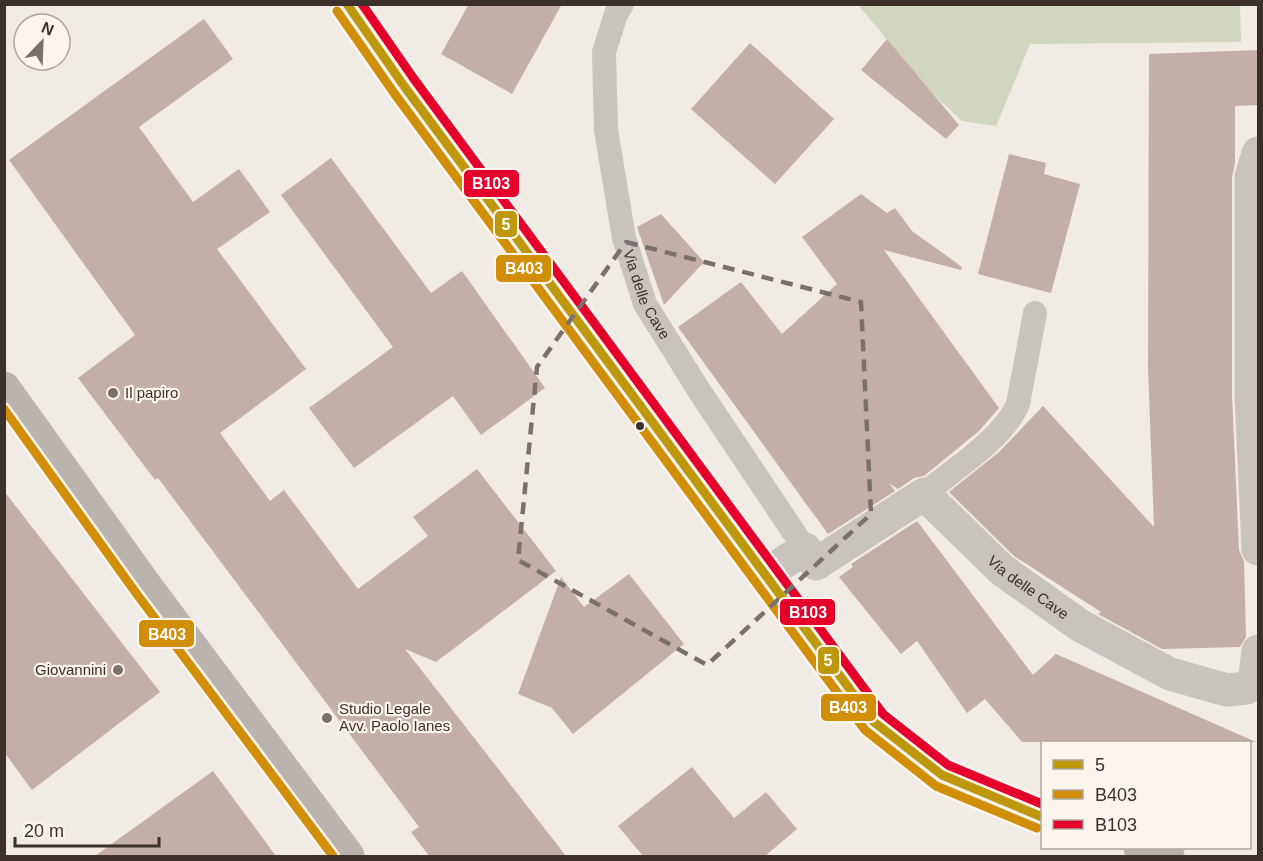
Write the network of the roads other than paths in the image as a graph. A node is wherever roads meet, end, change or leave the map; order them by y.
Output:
1 (347, 4) edge
2 (622, 4) edge
3 (1258, 153) edge
4 (1035, 313) dead end
5 (9, 404) edge
6 (924, 494) junction
7 (805, 549) junction
8 (1258, 549) edge
9 (764, 575) junction
10 (1258, 651) edge
11 (1041, 817) edge
12 (1144, 849) edge
13 (348, 856) edge
14 (1168, 856) edge

1 - 9 main road
2 - 7 lane, Via delle Cave
3 - 8 street
4 - 6 lane
5 - 13 main road
6 - 7 street
6 - 10 street, Via delle Cave
7 - 9 street
9 - 11 main road
12 - 14 main road

